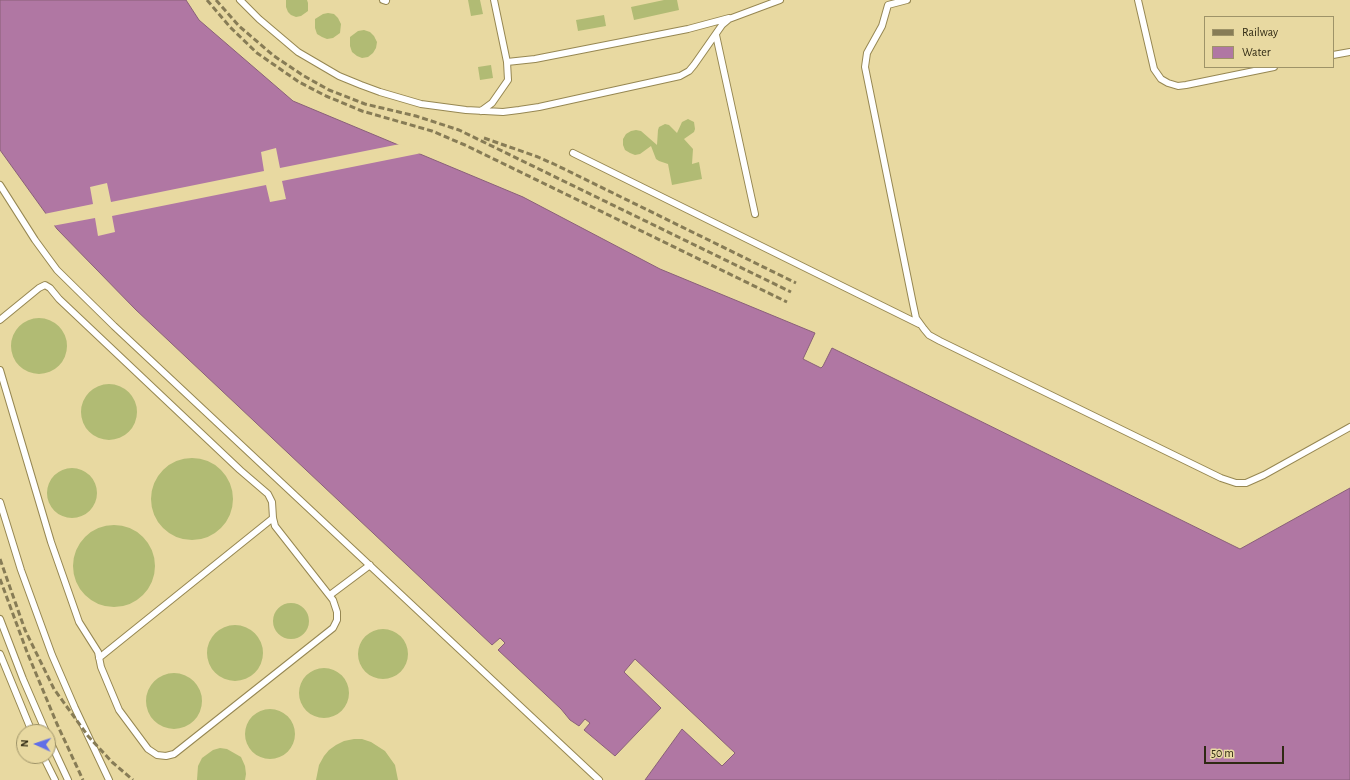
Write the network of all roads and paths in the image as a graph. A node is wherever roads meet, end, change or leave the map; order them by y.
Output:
1 (240, 0) edge
2 (494, 0) edge
3 (780, 0) edge
4 (907, 0) edge
5 (1138, 0) edge
6 (737, 16) junction
7 (716, 35) junction
8 (1350, 52) edge
9 (1334, 55) edge
10 (507, 62) junction
11 (1269, 68) edge
12 (481, 111) junction
13 (573, 153) dead end
14 (0, 185) edge
15 (755, 214) dead end
16 (0, 320) edge
17 (919, 324) junction
18 (0, 370) edge
19 (1350, 427) edge
20 (0, 502) edge
21 (273, 518) junction
22 (370, 565) junction
23 (330, 595) junction
24 (0, 619) edge
25 (0, 654) edge
26 (99, 658) junction
27 (29, 724) edge
28 (42, 724) edge
29 (56, 754) edge
30 (48, 764) edge
31 (55, 780) edge
32 (68, 780) edge
33 (109, 780) edge
34 (599, 780) edge

1 - 12 lane
2 - 10 lane
3 - 6 lane
4 - 17 lane
5 - 11 lane
6 - 7 lane
6 - 10 lane
7 - 12 lane
7 - 15 lane
8 - 9 lane
10 - 12 lane
13 - 17 lane
14 - 22 lane
16 - 21 lane
17 - 19 lane
18 - 26 lane
20 - 33 lane
21 - 23 lane
21 - 26 lane
22 - 23 lane
22 - 34 lane
23 - 26 lane
24 - 28 lane
25 - 27 lane
29 - 32 lane
30 - 31 lane

